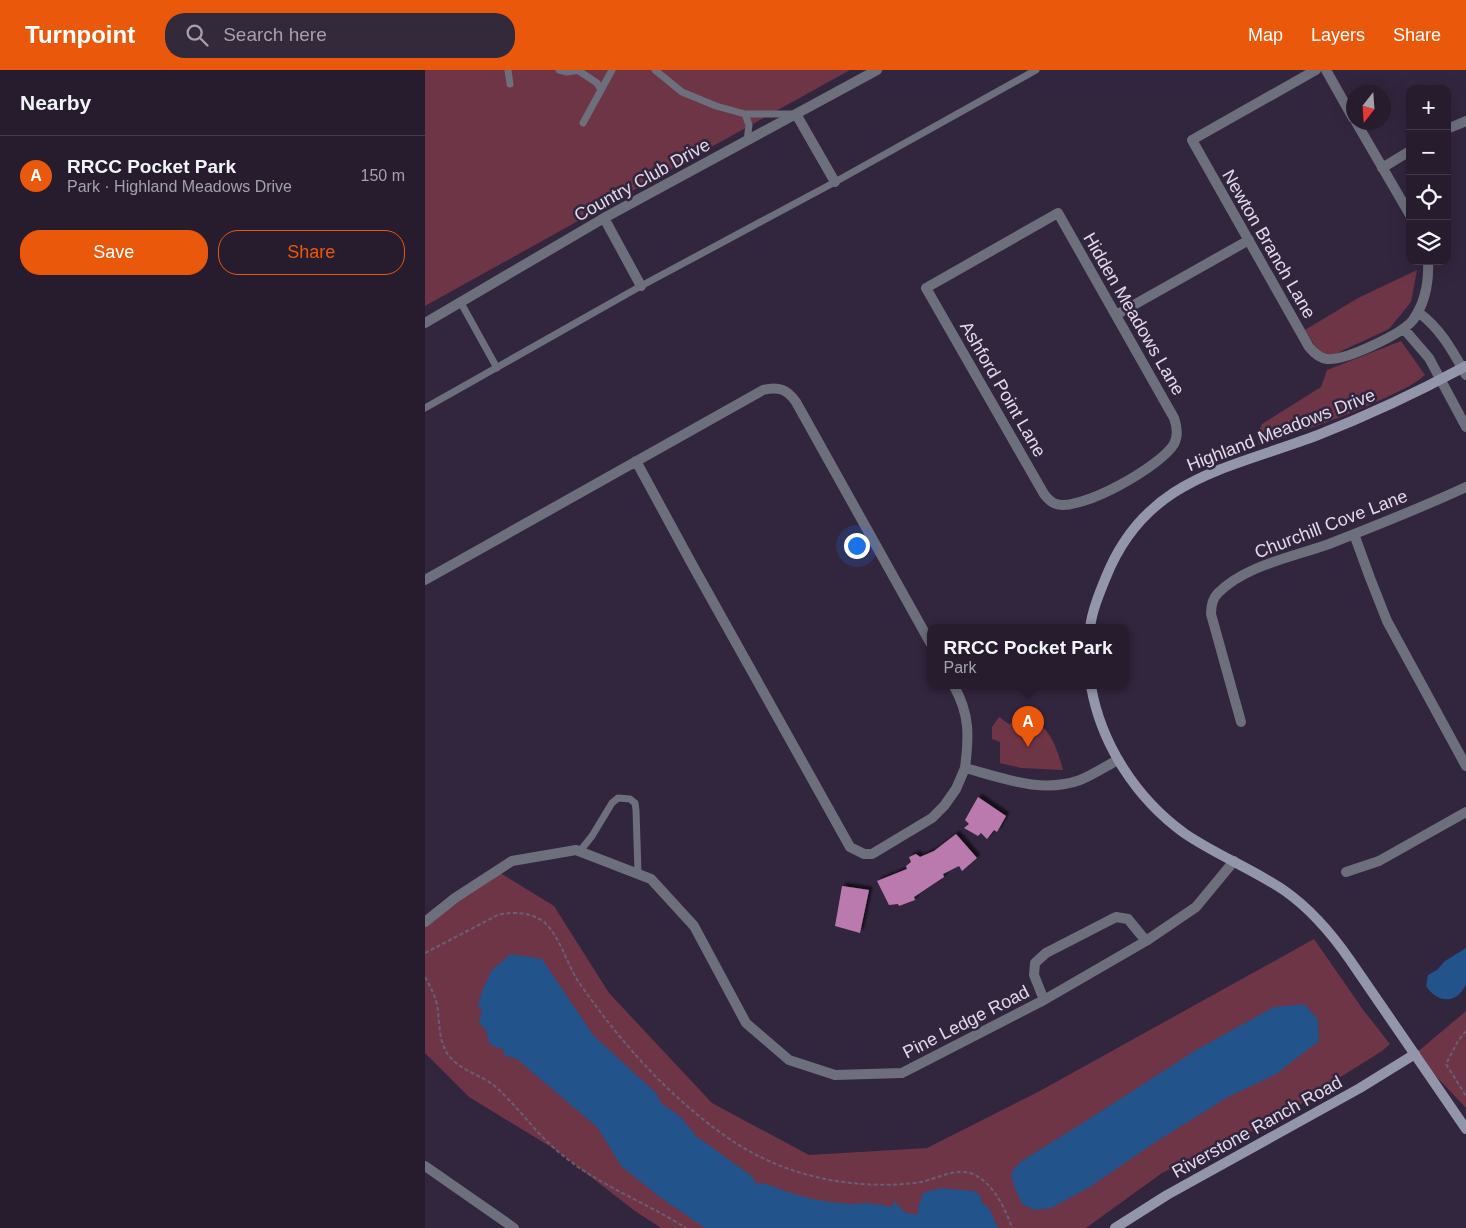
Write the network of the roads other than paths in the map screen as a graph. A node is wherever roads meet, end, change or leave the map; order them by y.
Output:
1 (508, 70) edge
2 (559, 70) edge
3 (580, 70) edge
4 (612, 70) edge
5 (655, 70) edge
6 (877, 70) edge
7 (1036, 70) edge
8 (1316, 70) edge
9 (1326, 70) edge
10 (510, 84) dead end
11 (601, 90) junction
12 (1346, 106) edge
13 (745, 114) junction
14 (796, 114) junction
15 (1466, 121) edge
16 (583, 124) dead end
17 (1451, 128) edge
18 (1361, 130) edge
19 (747, 141) junction
20 (1406, 153) edge
21 (1382, 168) junction
22 (835, 182) junction
23 (1406, 209) edge
24 (604, 218) junction
25 (1249, 240) junction
26 (1427, 265) edge
27 (641, 286) junction
28 (926, 288) joint
29 (461, 304) junction
30 (1418, 312) junction
31 (1116, 315) junction
32 (425, 323) edge
33 (1404, 329) junction
34 (497, 368) junction
35 (1465, 370) edge
36 (1441, 380) junction
37 (425, 408) edge
38 (1466, 427) edge
39 (1177, 434) joint
40 (636, 461) junction
41 (1466, 487) edge
42 (1354, 534) junction
43 (425, 580) edge
44 (1091, 624) edge
45 (927, 637) edge
46 (956, 689) edge
47 (1092, 689) edge
48 (1241, 722) dead end
49 (1118, 760) junction
50 (1466, 766) edge
51 (965, 768) junction
52 (1466, 812) edge
53 (580, 851) junction
54 (1235, 861) junction
55 (1346, 872) dead end
56 (638, 873) junction
57 (425, 922) edge
58 (1146, 941) junction
59 (1044, 1000) junction
60 (1415, 1054) junction
61 (1466, 1129) edge
62 (425, 1166) edge
63 (514, 1228) edge
64 (1115, 1228) edge

1 - 10 lane
2 - 3 lane
3 - 11 lane
4 - 11 lane
5 - 13 lane
6 - 14 street, Country Club Drive
7 - 22 lane
8 - 25 street, Newton Branch Lane
9 - 12 street
11 - 16 lane
13 - 14 lane
13 - 19 lane
14 - 19 street, Country Club Drive
14 - 22 street
15 - 17 street
18 - 21 street
19 - 24 street, Country Club Drive
20 - 21 street
21 - 23 street
22 - 27 lane
24 - 27 street
24 - 29 street, Country Club Drive
25 - 31 street
25 - 33 street, Newton Branch Lane
26 - 30 street
27 - 34 lane
28 - 31 street, Hidden Meadows Lane
28 - 39 street, Ashford Point Lane
29 - 32 street, Country Club Drive
29 - 34 lane
30 - 33 street
30 - 35 street
31 - 39 street, Hidden Meadows Lane
33 - 36 street
34 - 37 lane
35 - 36 street, Highland Meadows Drive
36 - 38 street
36 - 44 street, Highland Meadows Drive
40 - 43 street
40 - 45 street
40 - 51 street
41 - 42 street, Churchill Cove Lane
42 - 48 street, Churchill Cove Lane
42 - 50 street
46 - 51 street
47 - 49 street
49 - 51 street
49 - 54 street
52 - 55 street
53 - 56 street, Pine Ledge Road
53 - 56 lane
53 - 57 street, Pine Ledge Road
54 - 58 street, Pine Ledge Road
54 - 60 street
56 - 59 street, Pine Ledge Road
58 - 59 street, Pine Ledge Road
58 - 59 street
60 - 61 street
60 - 64 street, Riverstone Ranch Road
62 - 63 street

